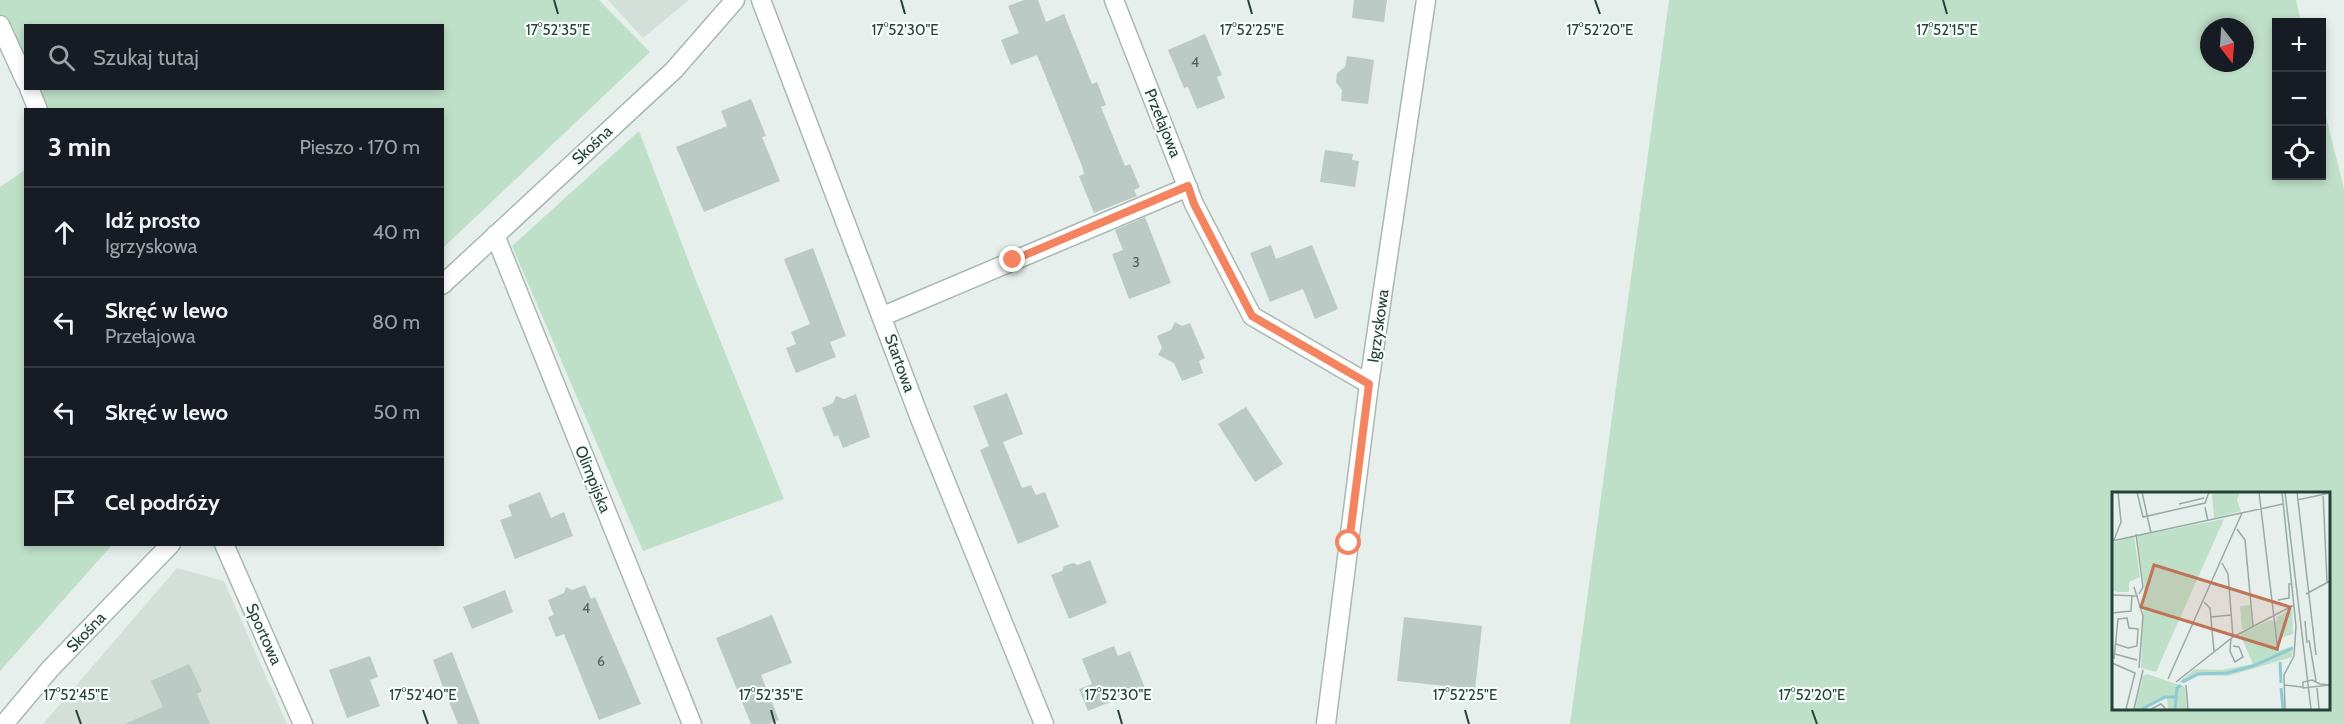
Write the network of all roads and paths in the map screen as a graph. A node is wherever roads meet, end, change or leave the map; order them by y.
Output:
1 (735, 0) edge
2 (760, 0) edge
3 (1114, 0) edge
4 (1426, 0) edge
5 (0, 26) edge
6 (24, 78) edge
7 (29, 90) edge
8 (37, 108) edge
9 (1188, 186) junction
10 (495, 235) junction
11 (444, 283) edge
12 (883, 316) junction
13 (1369, 384) junction
14 (169, 546) edge
15 (225, 546) edge
16 (4, 724) edge
17 (303, 724) edge
18 (692, 724) edge
19 (1044, 724) edge
20 (1326, 724) edge

1 - 10 street, Skośna
2 - 12 street, Startowa
3 - 9 street, Przełajowa
4 - 13 street, Igrzyskowa
5 - 6 street
7 - 8 street
9 - 12 street
9 - 13 street, Przełajowa
10 - 11 street, Skośna
10 - 18 street, Olimpijska
12 - 19 street, Startowa
13 - 20 street, Igrzyskowa
14 - 16 street, Skośna
15 - 17 street, Sportowa

